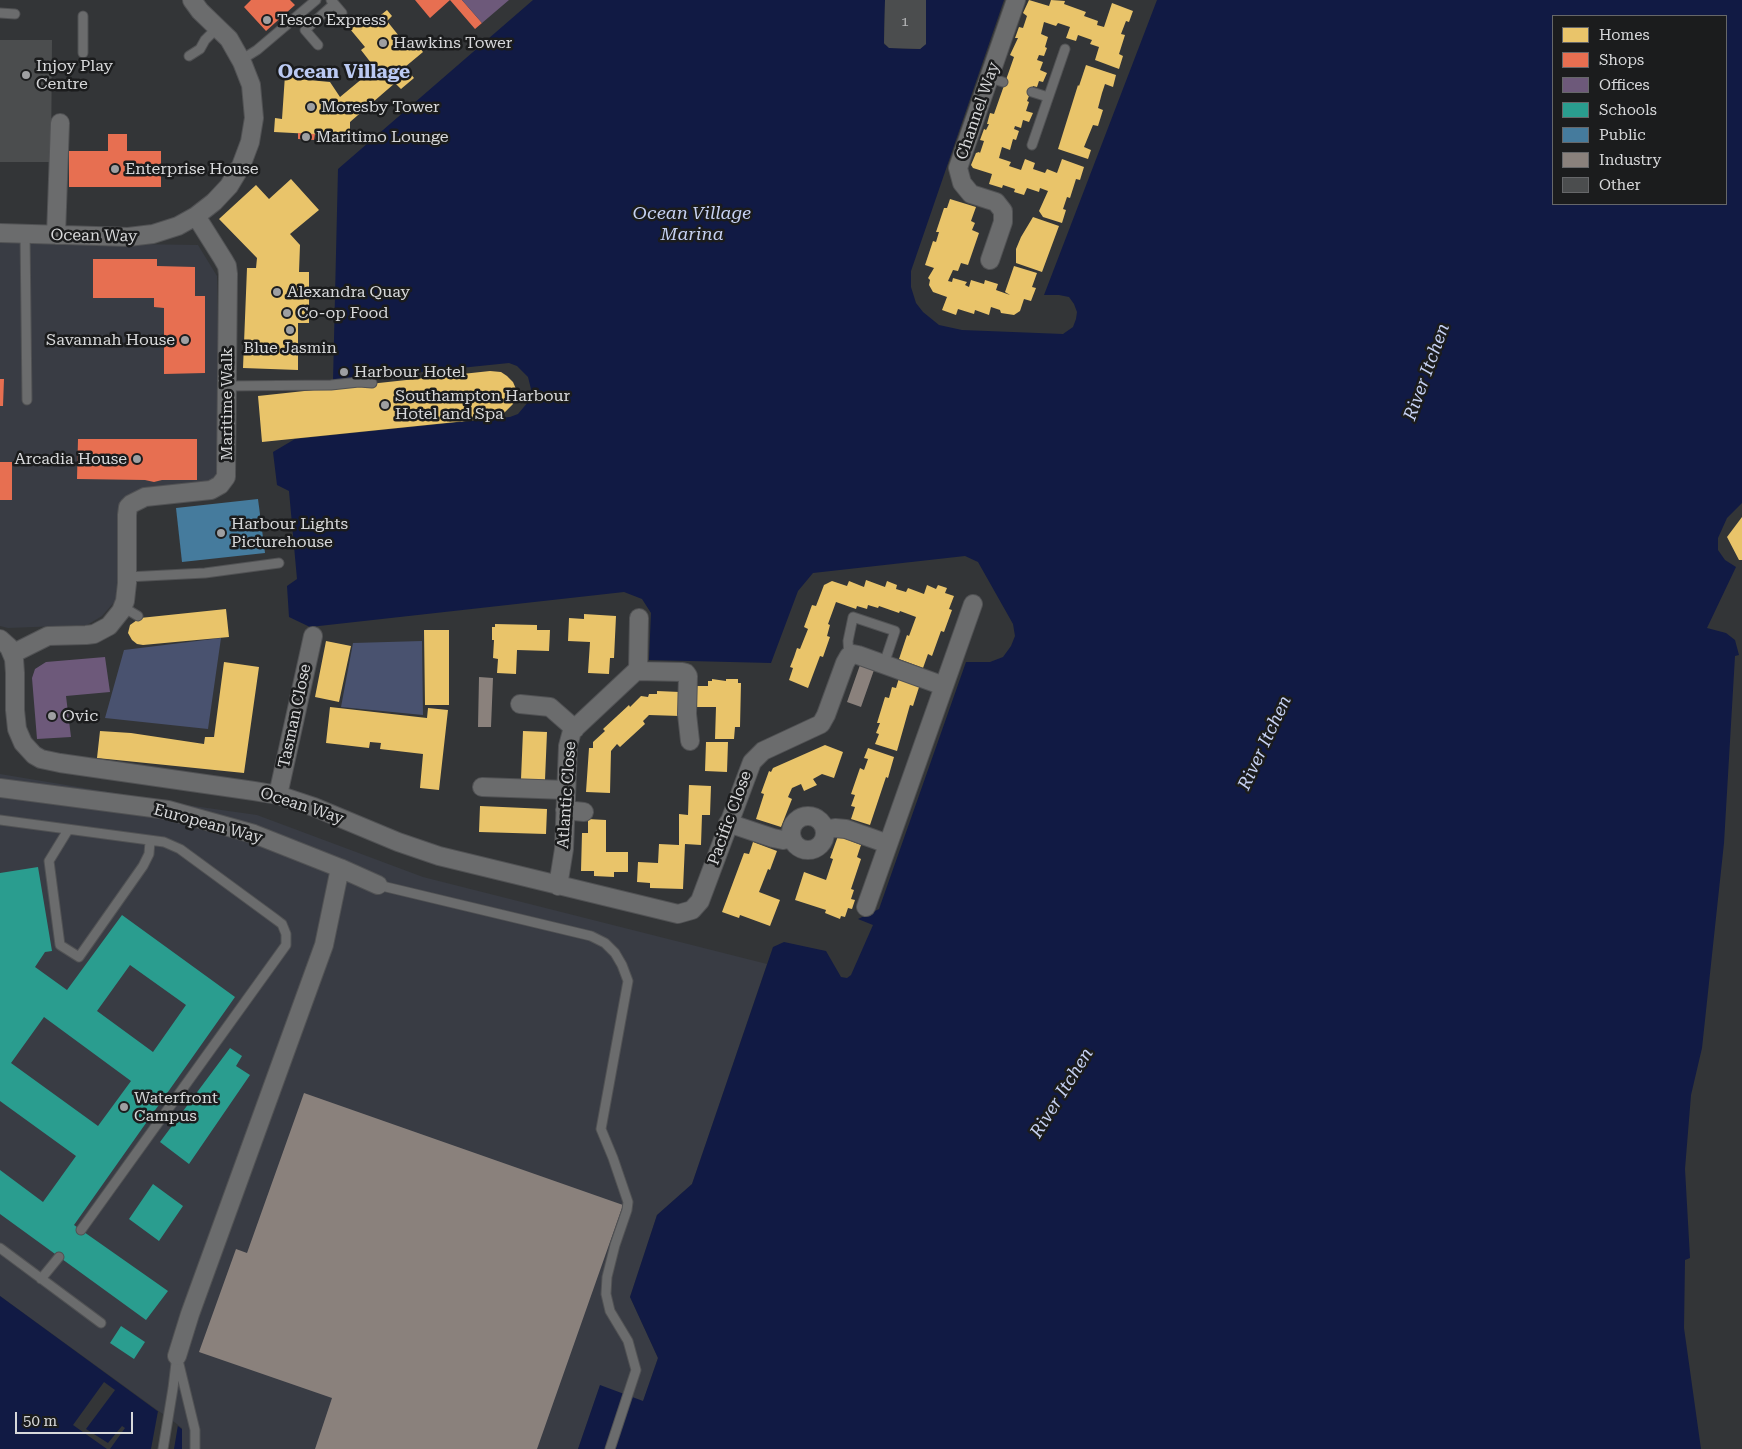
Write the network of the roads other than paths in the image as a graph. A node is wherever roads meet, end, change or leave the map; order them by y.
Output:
1 (192, 0) edge
2 (316, 0) edge
3 (1016, 0) edge
4 (332, 2) edge
5 (0, 13) edge
6 (342, 13) dead end
7 (16, 14) dead end
8 (82, 16) dead end
9 (218, 27) junction
10 (318, 45) dead end
11 (1065, 50) dead end
12 (83, 53) dead end
13 (189, 56) dead end
14 (241, 60) junction
15 (1032, 92) dead end
16 (1048, 97) junction
17 (60, 123) dead end
18 (1032, 145) dead end
19 (196, 216) junction
20 (0, 233) edge
21 (25, 234) junction
22 (56, 236) junction
23 (990, 260) dead end
24 (372, 383) dead end
25 (227, 386) junction
26 (26, 400) dead end
27 (279, 563) dead end
28 (127, 577) junction
29 (973, 604) dead end
30 (639, 618) dead end
31 (313, 636) dead end
32 (0, 639) edge
33 (12, 654) junction
34 (848, 656) junction
35 (884, 664) junction
36 (638, 671) junction
37 (944, 686) junction
38 (520, 704) dead end
39 (575, 729) junction
40 (690, 741) dead end
41 (482, 787) dead end
42 (0, 788) edge
43 (566, 790) junction
44 (278, 796) junction
45 (565, 810) junction
46 (584, 812) dead end
47 (0, 820) edge
48 (728, 823) junction
49 (68, 830) junction
50 (825, 830) junction
51 (792, 838) junction
52 (150, 840) junction
53 (888, 844) junction
54 (340, 868) junction
55 (378, 885) joint
56 (558, 886) junction
57 (866, 906) dead end
58 (687, 912) joint
59 (81, 1230) dead end
60 (0, 1248) edge
61 (59, 1257) dead end
62 (41, 1279) junction
63 (101, 1323) dead end
64 (177, 1356) junction
65 (163, 1449) edge
66 (195, 1449) edge
67 (610, 1449) edge

1 - 9 street, Ocean Way
2 - 14 lane
3 - 23 street, Channel Way
4 - 6 lane
4 - 10 lane
5 - 7 lane
8 - 12 lane
9 - 13 lane
9 - 14 street, Ocean Way
11 - 16 lane
14 - 19 street, Ocean Way
15 - 16 lane
16 - 18 lane
17 - 22 street
19 - 22 street, Ocean Way
19 - 25 street, Maritime Walk
20 - 21 street, Ocean Way
21 - 22 street, Ocean Way
21 - 26 lane
24 - 25 lane
25 - 28 street, Maritime Walk
27 - 28 lane
28 - 33 street, Maritime Walk
29 - 37 street
30 - 36 street
31 - 44 street, Tasman Close
32 - 33 street
33 - 44 street, Ocean Way
34 - 35 street
34 - 35 lane
34 - 48 street, Pacific Close
35 - 37 street
36 - 39 street, Atlantic Close
36 - 40 street
37 - 53 street
38 - 39 street
39 - 43 street, Atlantic Close
41 - 43 street
42 - 54 street, European Way
43 - 45 street, Atlantic Close
44 - 56 street, Ocean Way
45 - 46 street
45 - 56 street, Atlantic Close
47 - 49 lane
48 - 51 street
48 - 58 street, Pacific Close
49 - 52 lane
49 - 52 lane
50 - 51 street
50 - 51 street
50 - 53 street
52 - 59 lane
53 - 57 street
54 - 55 street, European Way
54 - 64 street
55 - 67 lane
56 - 58 street, Ocean Way
60 - 62 lane
61 - 62 lane
62 - 63 lane
64 - 65 lane
64 - 66 lane

